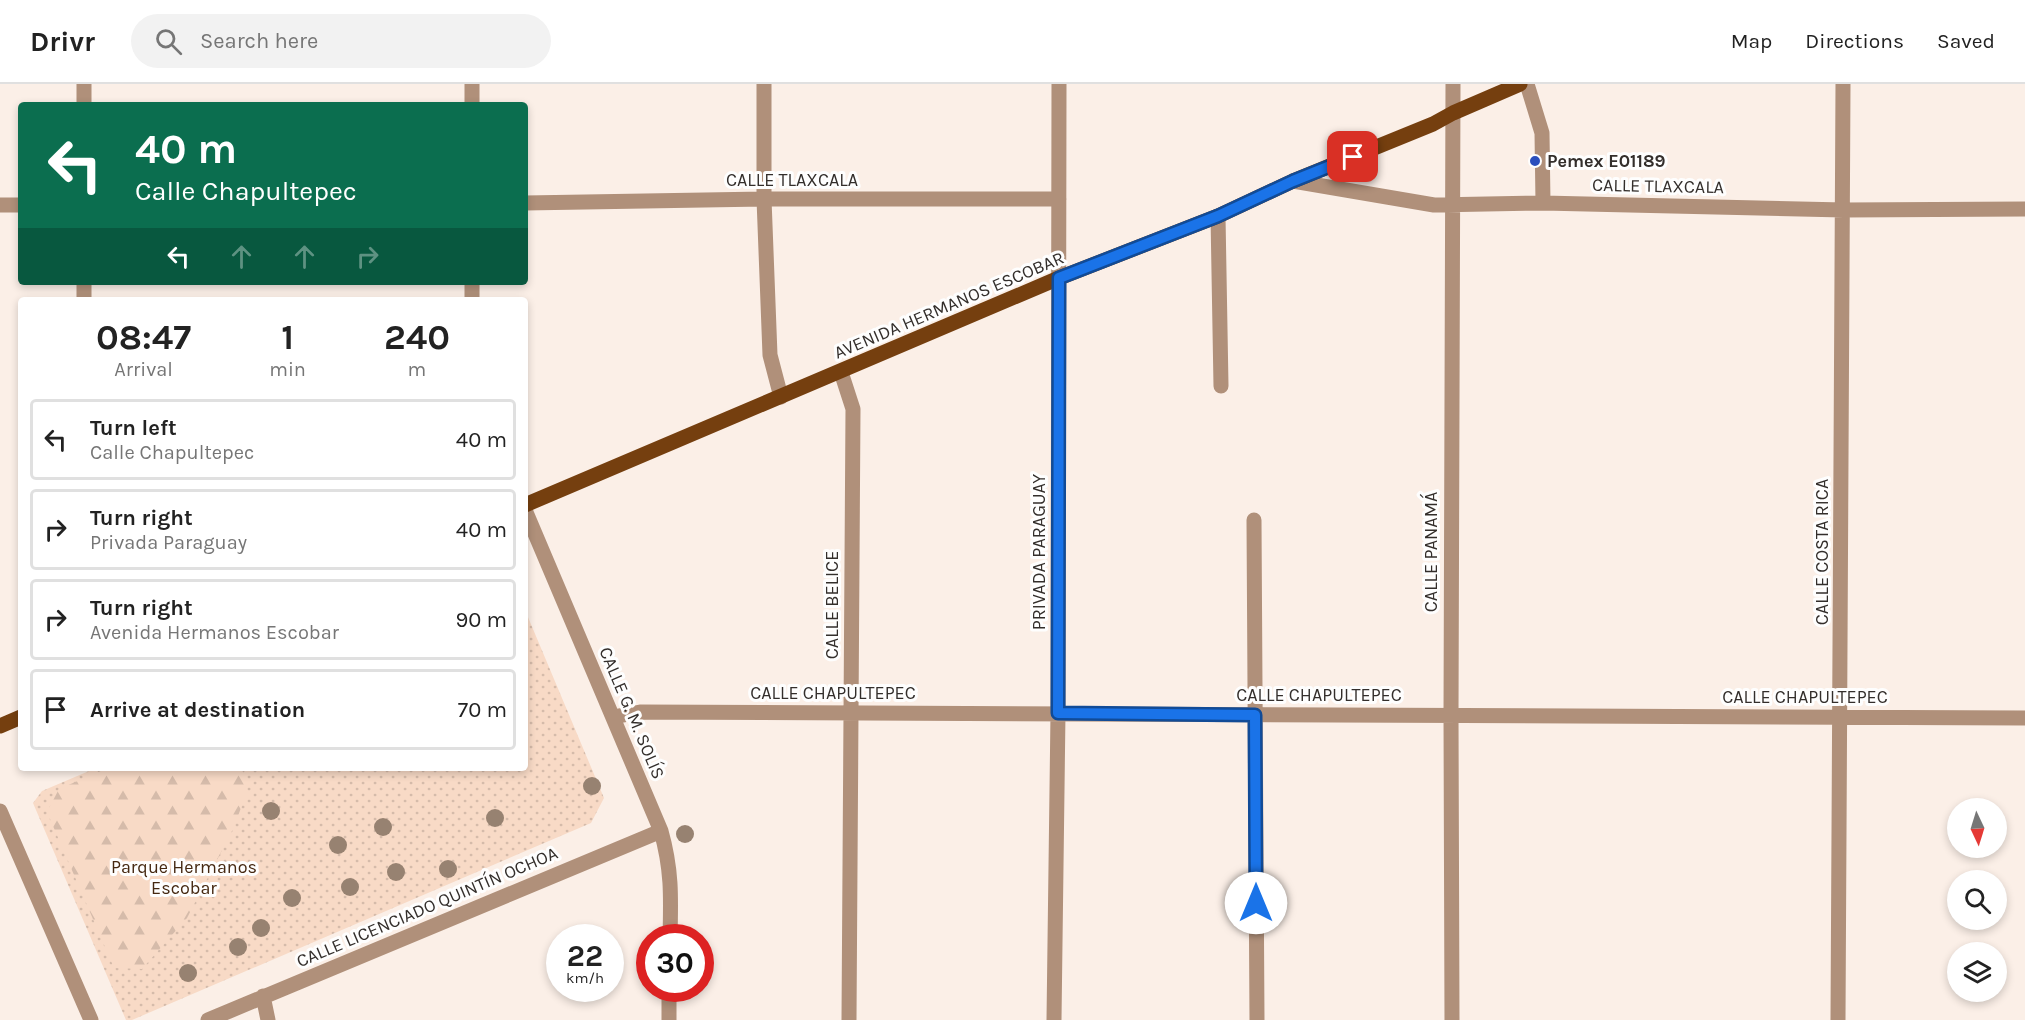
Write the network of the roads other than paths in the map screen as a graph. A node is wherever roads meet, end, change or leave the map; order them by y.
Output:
1 (84, 84) edge
2 (472, 84) edge
3 (764, 84) edge
4 (1059, 84) edge
5 (1453, 84) edge
6 (1520, 84) edge
7 (1527, 84) edge
8 (1843, 84) edge
9 (84, 102) edge
10 (472, 102) edge
11 (1453, 113) junction
12 (1293, 181) junction
13 (764, 198) junction
14 (1059, 199) junction
15 (1543, 203) junction
16 (528, 204) edge
17 (1452, 204) junction
18 (0, 205) edge
19 (18, 205) edge
20 (2025, 209) edge
21 (1844, 210) junction
22 (1218, 216) junction
23 (1059, 278) junction
24 (841, 372) junction
25 (1221, 386) dead end
26 (781, 397) junction
27 (528, 504) edge
28 (528, 517) edge
29 (1254, 520) dead end
30 (851, 713) junction
31 (1058, 713) junction
32 (1255, 715) junction
33 (1450, 715) junction
34 (613, 717) junction
35 (1841, 717) junction
36 (18, 718) edge
37 (2025, 718) edge
38 (0, 726) edge
39 (0, 812) edge
40 (661, 831) junction
41 (670, 924) edge
42 (263, 996) junction
43 (669, 1002) edge
44 (91, 1020) edge
45 (208, 1020) edge
46 (268, 1020) edge
47 (669, 1020) edge
48 (849, 1020) edge
49 (1054, 1020) edge
50 (1257, 1020) edge
51 (1452, 1020) edge
52 (1838, 1020) edge

1 - 9 street
2 - 10 street
3 - 13 street
4 - 14 street, PRIVADA PARAGUAY
5 - 11 street, CALLE PANAMÁ
6 - 11 main road, AVENIDA HERMANOS ESCOBAR
7 - 15 street
8 - 21 street, CALLE COSTA RICA
11 - 12 main road, AVENIDA HERMANOS ESCOBAR
11 - 17 street, CALLE PANAMÁ
12 - 17 street, CALLE TLAXCALA
12 - 22 main road, AVENIDA HERMANOS ESCOBAR
13 - 14 street, CALLE TLAXCALA
13 - 16 street, CALLE TLAXCALA
13 - 26 street
14 - 23 street, PRIVADA PARAGUAY
15 - 17 street, CALLE TLAXCALA
15 - 21 street, CALLE TLAXCALA
17 - 33 street, CALLE PANAMÁ
18 - 19 street
20 - 21 street, CALLE TLAXCALA
21 - 35 street, CALLE COSTA RICA
22 - 23 main road, AVENIDA HERMANOS ESCOBAR
22 - 25 street
23 - 24 main road, AVENIDA HERMANOS ESCOBAR
23 - 31 street, PRIVADA PARAGUAY
24 - 26 main road, AVENIDA HERMANOS ESCOBAR
24 - 30 street, CALLE BELICE
26 - 27 main road, AVENIDA HERMANOS ESCOBAR
28 - 34 street, CALLE G. M. SOLÍS
29 - 32 street
30 - 31 street, CALLE CHAPULTEPEC
30 - 34 street, CALLE CHAPULTEPEC
30 - 48 street, CALLE BELICE
31 - 32 street, CALLE CHAPULTEPEC
31 - 49 street, PRIVADA PARAGUAY
32 - 33 street, CALLE CHAPULTEPEC
32 - 50 street
33 - 35 street, CALLE CHAPULTEPEC
33 - 51 street, CALLE PANAMÁ
34 - 40 street, CALLE G. M. SOLÍS
35 - 37 street, CALLE CHAPULTEPEC
35 - 52 street, CALLE COSTA RICA
36 - 38 main road
39 - 44 street
40 - 41 street, CALLE G. M. SOLÍS
40 - 42 street, CALLE LICENCIADO QUINTÍN OCHOA
42 - 45 street, CALLE LICENCIADO QUINTÍN OCHOA
42 - 46 street
43 - 47 street

